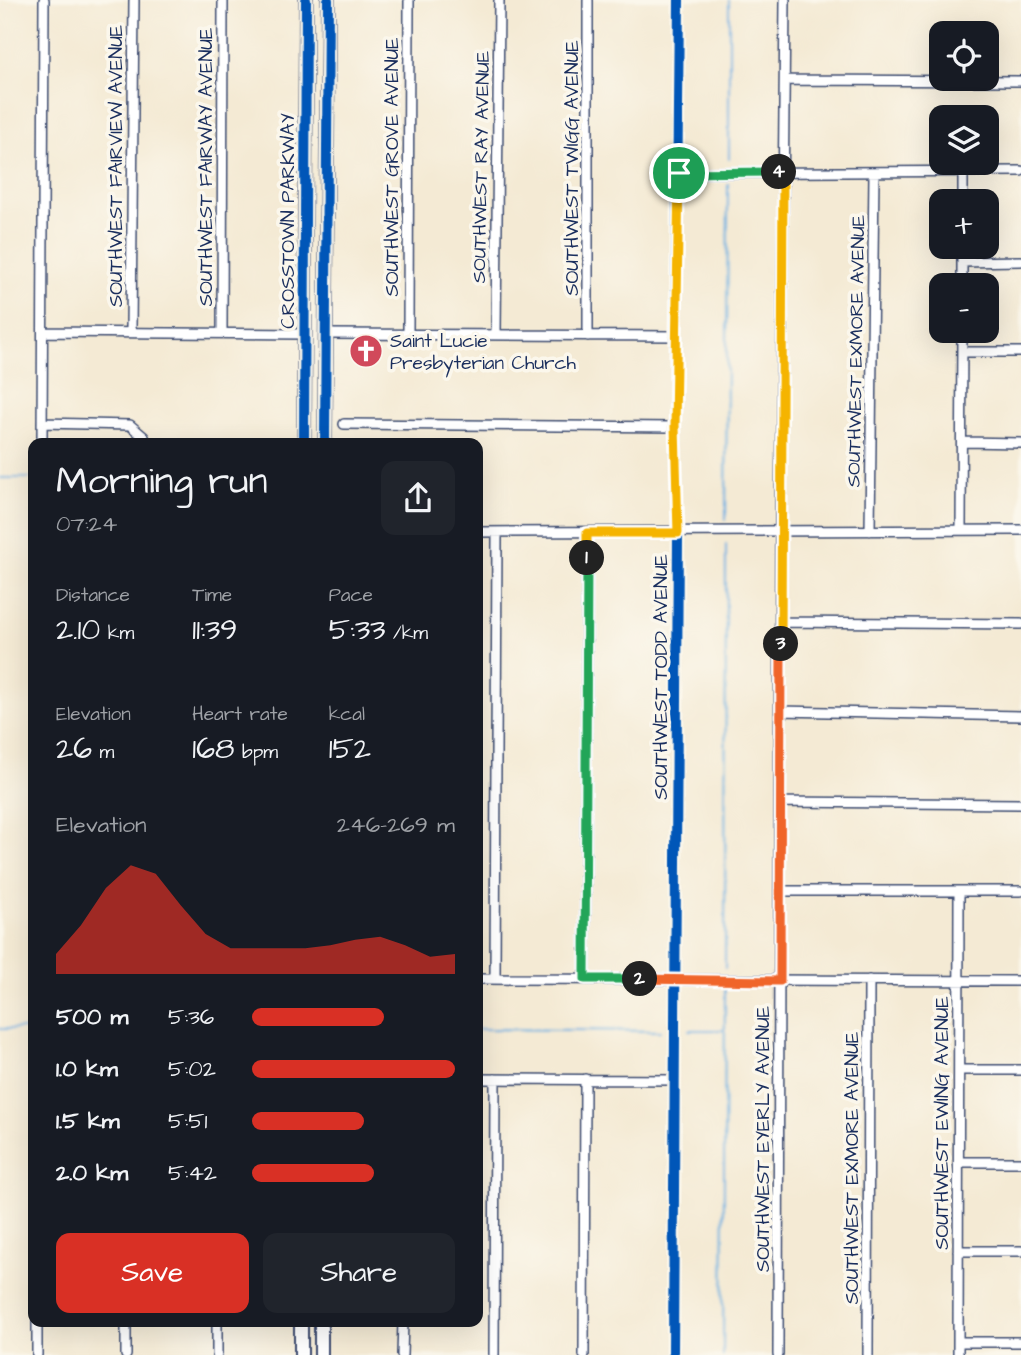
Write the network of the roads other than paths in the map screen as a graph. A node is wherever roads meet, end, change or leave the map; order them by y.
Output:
1 (44, 0) edge
2 (134, 0) edge
3 (223, 0) edge
4 (306, 0) edge
5 (328, 0) edge
6 (409, 0) edge
7 (499, 0) edge
8 (588, 0) edge
9 (679, 0) edge
10 (785, 0) edge
11 (785, 80) junction
12 (1021, 81) edge
13 (929, 171) edge
14 (999, 171) edge
15 (1021, 171) edge
16 (783, 172) junction
17 (679, 173) junction
18 (874, 173) junction
19 (1021, 261) edge
20 (962, 262) joint
21 (962, 273) edge
22 (131, 331) junction
23 (43, 332) junction
24 (222, 334) junction
25 (304, 334) junction
26 (326, 334) junction
27 (496, 334) junction
28 (408, 335) junction
29 (588, 335) junction
30 (676, 336) junction
31 (962, 343) edge
32 (962, 352) junction
33 (1021, 352) edge
34 (42, 423) junction
35 (344, 424) dead end
36 (675, 427) junction
37 (42, 438) edge
38 (143, 438) edge
39 (304, 438) edge
40 (325, 438) edge
41 (963, 442) junction
42 (1021, 443) edge
43 (961, 529) junction
44 (1021, 530) edge
45 (870, 531) junction
46 (483, 532) edge
47 (497, 532) junction
48 (780, 532) junction
49 (587, 533) junction
50 (678, 533) junction
51 (781, 622) junction
52 (1021, 624) edge
53 (780, 711) junction
54 (1021, 716) edge
55 (781, 802) junction
56 (1021, 804) edge
57 (780, 891) junction
58 (1021, 891) edge
59 (959, 892) junction
60 (483, 979) edge
61 (495, 979) junction
62 (585, 979) junction
63 (676, 980) junction
64 (869, 980) junction
65 (780, 981) junction
66 (960, 981) junction
67 (1021, 981) edge
68 (960, 1070) junction
69 (1021, 1070) edge
70 (483, 1079) edge
71 (495, 1079) junction
72 (584, 1079) junction
73 (674, 1080) junction
74 (959, 1162) junction
75 (1021, 1162) edge
76 (958, 1251) junction
77 (1021, 1251) edge
78 (37, 1327) edge
79 (126, 1327) edge
80 (217, 1327) edge
81 (301, 1327) edge
82 (321, 1327) edge
83 (403, 1327) edge
84 (958, 1342) junction
85 (1021, 1342) edge
86 (37, 1355) edge
87 (126, 1355) edge
88 (217, 1355) edge
89 (301, 1355) edge
90 (321, 1355) edge
91 (402, 1355) edge
92 (494, 1355) edge
93 (584, 1355) edge
94 (673, 1355) edge
95 (778, 1355) edge
96 (867, 1355) edge
97 (958, 1355) edge

1 - 23 street
2 - 22 street, SOUTHWEST FAIRVIEW AVENUE
3 - 24 street, SOUTHWEST FAIRWAY AVENUE
4 - 25 main road, CROSSTOWN PARKWAY
5 - 26 main road, CROSSTOWN PARKWAY
6 - 28 street, SOUTHWEST GROVE AVENUE
7 - 27 street, SOUTHWEST RAY AVENUE
8 - 29 street, SOUTHWEST TWIGG AVENUE
9 - 17 street, SOUTHWEST TODD AVENUE
10 - 11 street, SOUTHWEST EYERLY AVENUE
11 - 12 street
11 - 16 street, SOUTHWEST EYERLY AVENUE
13 - 18 street
14 - 15 street
16 - 17 street
16 - 18 street
16 - 48 street, SOUTHWEST EYERLY AVENUE
17 - 30 street, SOUTHWEST TODD AVENUE
18 - 45 street, SOUTHWEST EXMORE AVENUE
19 - 20 street
20 - 21 street
22 - 23 street
22 - 24 street
23 - 34 street
24 - 25 street
25 - 39 main road, CROSSTOWN PARKWAY
26 - 28 street
26 - 40 main road, CROSSTOWN PARKWAY
27 - 28 street
27 - 29 street
29 - 30 street
30 - 36 street, SOUTHWEST TODD AVENUE
31 - 32 street
32 - 33 street
32 - 41 street
34 - 37 street
34 - 38 street
35 - 36 street
36 - 50 street, SOUTHWEST TODD AVENUE
41 - 42 street
41 - 43 street
43 - 44 street
43 - 45 street
45 - 48 street
46 - 47 street
47 - 49 street
47 - 61 street
48 - 50 street
48 - 51 street, SOUTHWEST EYERLY AVENUE
49 - 50 street
49 - 62 street
50 - 63 street, SOUTHWEST TODD AVENUE
51 - 52 street
51 - 53 street, SOUTHWEST EYERLY AVENUE
53 - 54 street
53 - 55 street, SOUTHWEST EYERLY AVENUE
55 - 56 street
55 - 57 street, SOUTHWEST EYERLY AVENUE
57 - 59 street
57 - 65 street, SOUTHWEST EYERLY AVENUE
58 - 59 street
59 - 66 street, SOUTHWEST EWING AVENUE
60 - 61 street
61 - 62 street
62 - 63 street
63 - 65 street
63 - 73 street, SOUTHWEST TODD AVENUE
64 - 65 street
64 - 66 street
64 - 96 street, SOUTHWEST EXMORE AVENUE
65 - 95 street, SOUTHWEST EYERLY AVENUE
66 - 67 street
66 - 68 street, SOUTHWEST EWING AVENUE
68 - 69 street
68 - 74 street, SOUTHWEST EWING AVENUE
70 - 71 street
71 - 72 street
71 - 92 street
72 - 73 street
72 - 93 street
73 - 94 street, SOUTHWEST TODD AVENUE
74 - 75 street
74 - 76 street, SOUTHWEST EWING AVENUE
76 - 77 street
76 - 84 street, SOUTHWEST EWING AVENUE
78 - 86 street
79 - 87 street
80 - 88 street
81 - 89 main road
82 - 90 main road
83 - 91 street
84 - 85 street
84 - 97 street, SOUTHWEST EWING AVENUE

